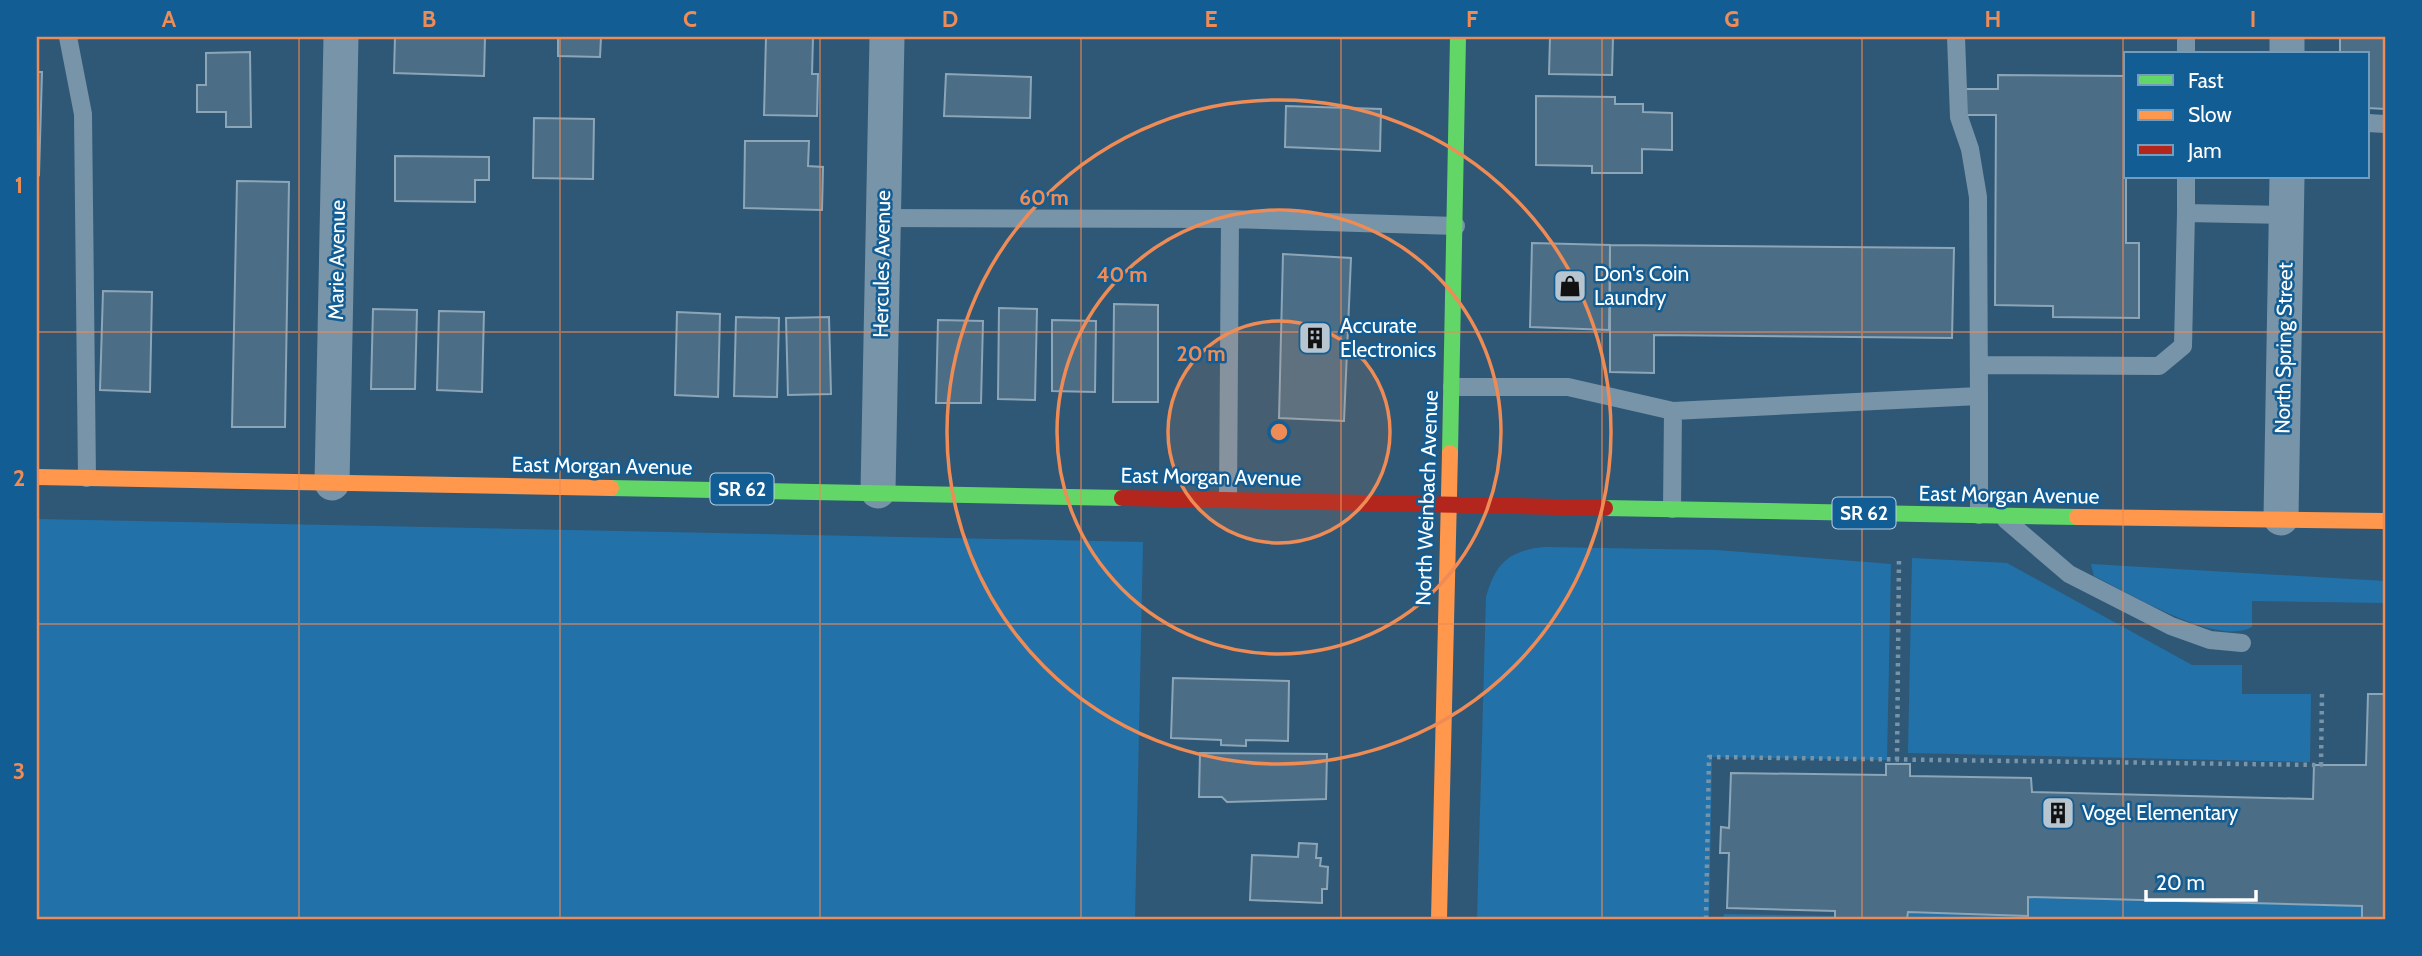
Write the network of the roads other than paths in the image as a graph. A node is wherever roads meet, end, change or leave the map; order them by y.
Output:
1 (68, 37) edge
2 (341, 37) edge
3 (887, 37) edge
4 (1458, 37) edge
5 (1956, 37) edge
6 (2186, 178) edge
7 (2287, 178) edge
8 (2186, 213) junction
9 (2287, 215) junction
10 (883, 218) junction
11 (1230, 219) junction
12 (1456, 226) junction
13 (1979, 365) junction
14 (1452, 387) junction
15 (1979, 396) junction
16 (1674, 411) junction
17 (37, 477) edge
18 (87, 478) junction
19 (332, 483) junction
20 (878, 491) junction
21 (1228, 498) junction
22 (1447, 504) junction
23 (1672, 509) junction
24 (1979, 515) junction
25 (2000, 516) junction
26 (2281, 518) junction
27 (2385, 521) edge
28 (2242, 643) dead end
29 (1439, 919) edge

1 - 18 lane
2 - 19 street, Marie Avenue
3 - 10 street, Hercules Avenue
4 - 12 main road, North Weinbach Avenue
5 - 13 lane
6 - 8 lane
7 - 9 street, North Spring Street
8 - 9 lane
8 - 13 lane
9 - 26 street, North Spring Street
10 - 11 lane
10 - 20 street, Hercules Avenue
11 - 12 lane
11 - 21 lane
12 - 14 main road, North Weinbach Avenue
13 - 15 lane
14 - 16 lane
14 - 22 main road, North Weinbach Avenue
15 - 16 lane
15 - 24 lane
16 - 23 lane
17 - 18 main road, East Morgan Avenue / SR 62
18 - 19 main road, East Morgan Avenue / SR 62
19 - 20 main road, East Morgan Avenue / SR 62
20 - 21 main road, East Morgan Avenue / SR 62
21 - 22 main road, East Morgan Avenue / SR 62
22 - 23 main road, East Morgan Avenue / SR 62
22 - 29 main road, North Weinbach Avenue
23 - 24 main road, East Morgan Avenue / SR 62
24 - 25 main road, East Morgan Avenue / SR 62
25 - 26 main road, East Morgan Avenue / SR 62
25 - 28 lane
26 - 27 main road, East Morgan Avenue / SR 62

